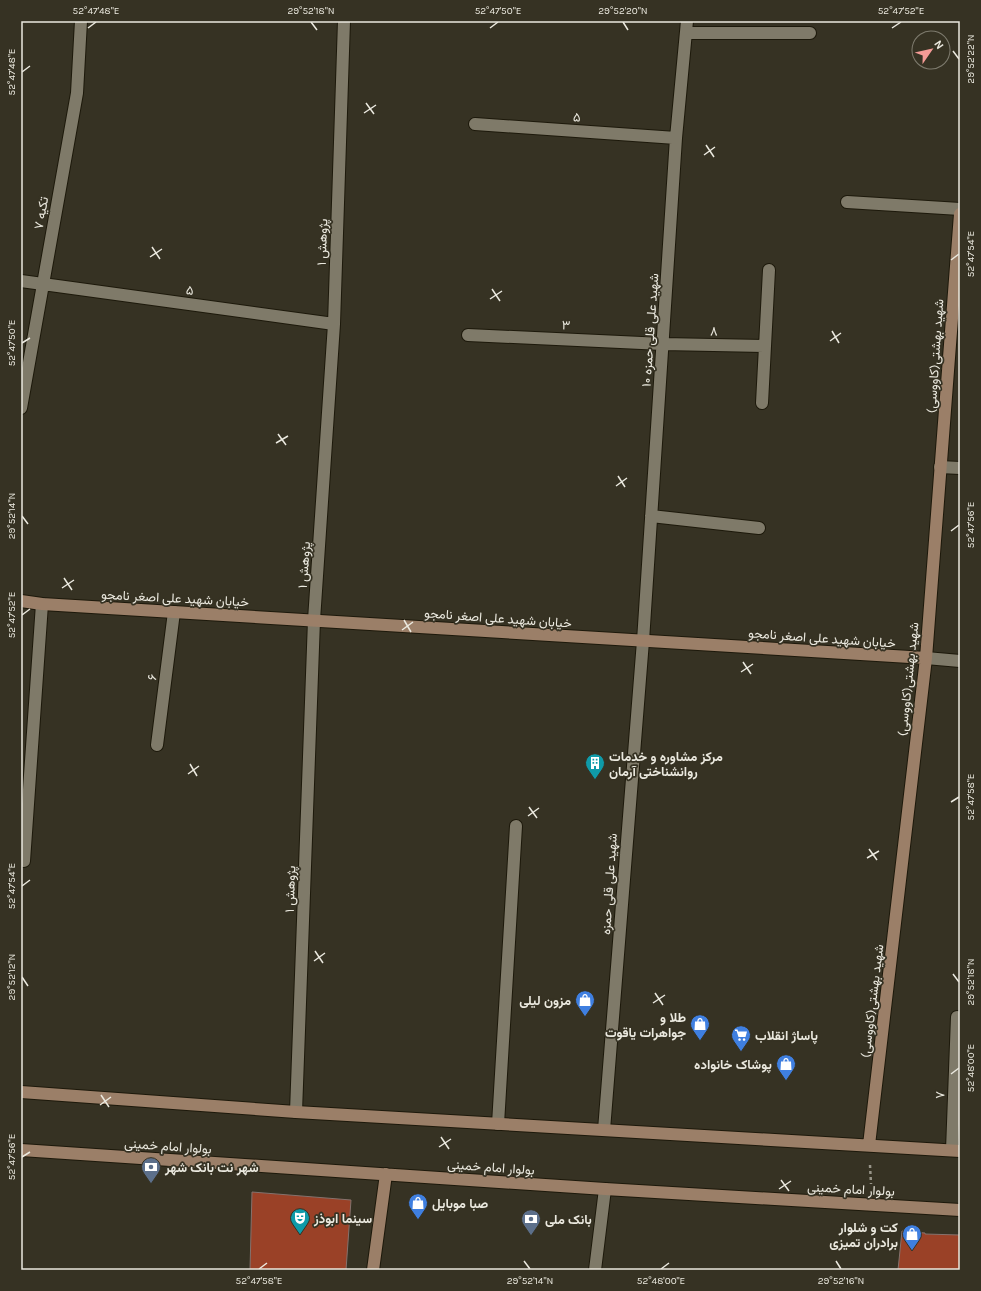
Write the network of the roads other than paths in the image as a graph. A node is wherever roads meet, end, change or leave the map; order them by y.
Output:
1 (81, 21) edge
2 (344, 21) edge
3 (686, 27) edge
4 (810, 33) dead end
5 (475, 124) dead end
6 (676, 138) junction
7 (847, 202) dead end
8 (960, 209) edge
9 (960, 214) edge
10 (769, 270) dead end
11 (21, 281) edge
12 (43, 284) junction
13 (956, 312) edge
14 (334, 324) junction
15 (468, 335) dead end
16 (663, 344) junction
17 (765, 346) junction
18 (762, 403) dead end
19 (21, 408) edge
20 (940, 467) junction
21 (960, 468) edge
22 (651, 516) junction
23 (760, 528) dead end
24 (21, 601) edge
25 (42, 604) junction
26 (174, 612) junction
27 (314, 620) junction
28 (643, 641) junction
29 (926, 658) junction
30 (960, 661) edge
31 (157, 745) dead end
32 (516, 826) dead end
33 (24, 861) dead end
34 (957, 1017) dead end
35 (21, 1092) edge
36 (296, 1112) junction
37 (498, 1124) junction
38 (604, 1130) junction
39 (869, 1146) junction
40 (21, 1150) edge
41 (956, 1150) edge
42 (386, 1174) junction
43 (605, 1189) junction
44 (960, 1210) edge
45 (373, 1270) edge
46 (595, 1270) edge

1 - 12 street, تکیه ۷
2 - 14 street, پژوهش ۱
3 - 4 street
3 - 6 street, شهید علی قلی حمزه ۱۰
5 - 6 street, ۵
6 - 16 street, شهید علی قلی حمزه ۱۰
7 - 8 street
9 - 13 street, شهید بهشتی(کاووسی)
10 - 17 street
11 - 12 street, ۵
12 - 14 street, ۵
12 - 19 street, تکیه ۷
13 - 20 street, شهید بهشتی(کاووسی)
14 - 27 street, پژوهش ۱
15 - 16 street, ۳
16 - 17 street, ۸
16 - 22 street, شهید علی قلی حمزه ۱۰
17 - 18 street
20 - 21 street
20 - 29 street, شهید بهشتی(کاووسی)
22 - 23 street
22 - 28 street, شهید علی قلی حمزه ۱۰
24 - 25 street, خیابان شهید علی اصغر نامجو
25 - 26 street, خیابان شهید علی اصغر نامجو
25 - 33 street
26 - 27 street, خیابان شهید علی اصغر نامجو
26 - 31 street, ۶
27 - 28 street, خیابان شهید علی اصغر نامجو
27 - 36 street, پژوهش ۱
28 - 29 street, خیابان شهید علی اصغر نامجو
28 - 38 street, شهید علی قلی حمزه
29 - 30 street
29 - 39 street, شهید بهشتی(کاووسی)
32 - 37 street
34 - 41 street, ۷
35 - 36 street
36 - 37 street
37 - 38 street
38 - 39 street
39 - 41 street
40 - 42 street, بولوار امام خمینی
42 - 43 street, بولوار امام خمینی
42 - 45 street
43 - 44 street, بولوار امام خمینی
43 - 46 street

